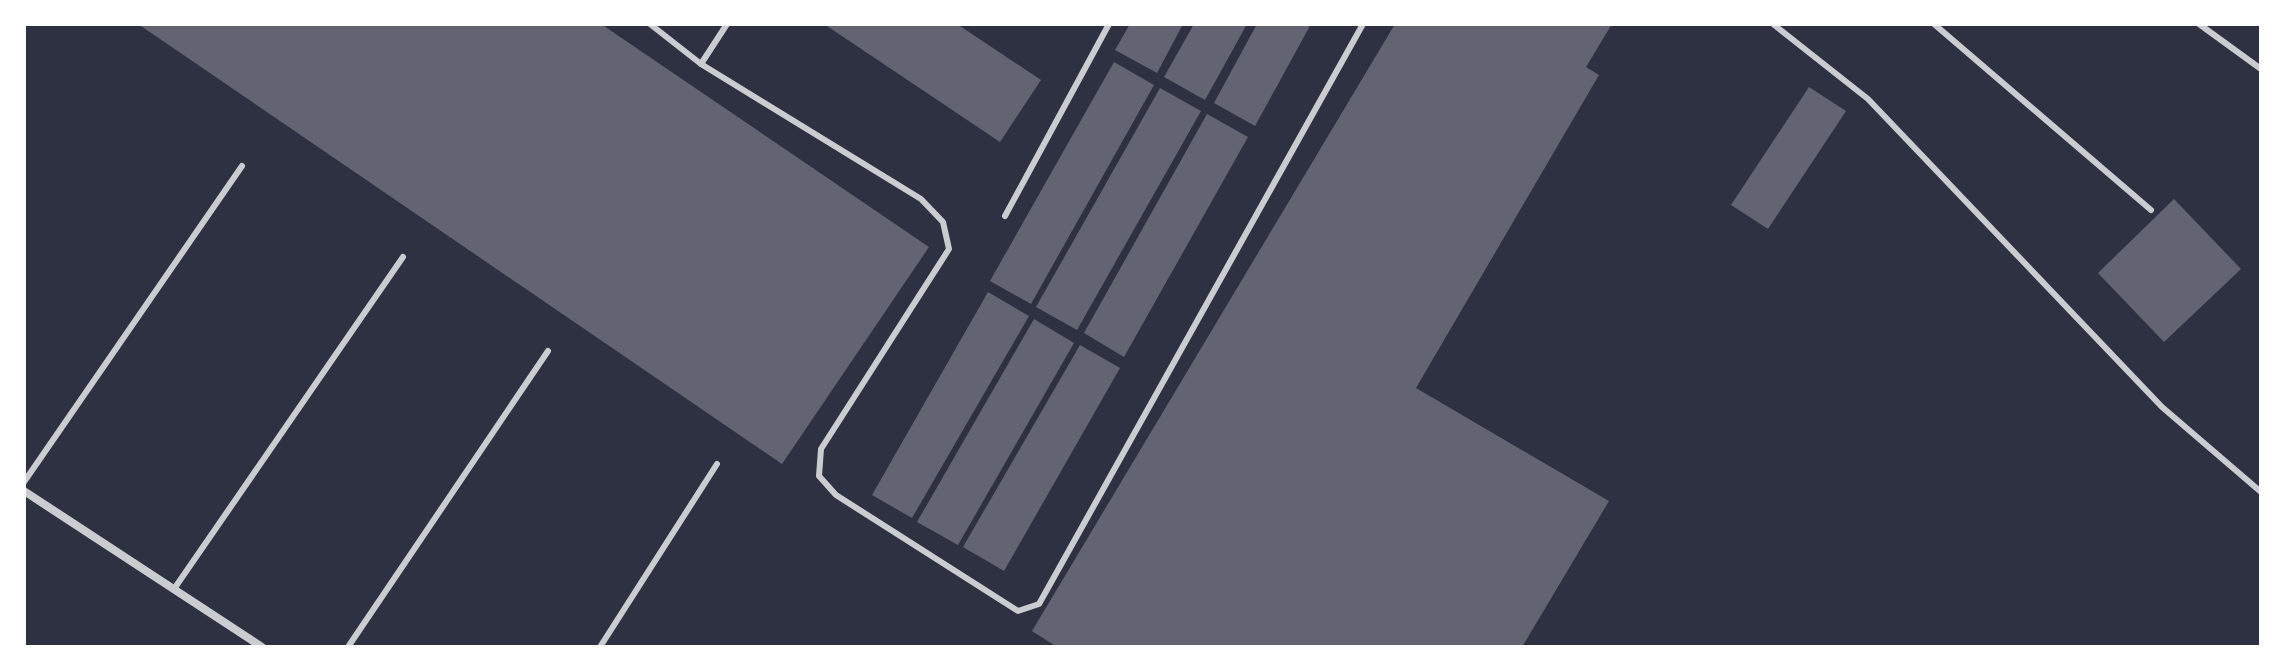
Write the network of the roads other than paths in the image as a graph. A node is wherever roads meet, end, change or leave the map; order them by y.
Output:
1 (650, 24) edge
2 (727, 24) edge
3 (1109, 24) edge
4 (1363, 24) edge
5 (1773, 24) edge
6 (1934, 24) edge
7 (2199, 24) edge
8 (701, 64) junction
9 (2261, 69) edge
10 (242, 166) dead end
11 (2151, 210) dead end
12 (1005, 216) dead end
13 (403, 257) dead end
14 (548, 351) dead end
15 (717, 464) dead end
16 (24, 482) edge
17 (24, 491) edge
18 (2261, 492) edge
19 (174, 589) junction
20 (262, 647) edge
21 (348, 647) edge
22 (600, 647) edge

1 - 8 lane
2 - 8 lane
3 - 12 lane
4 - 8 lane
5 - 18 lane
6 - 11 lane
7 - 9 lane
10 - 16 lane
13 - 19 lane
14 - 21 lane
15 - 22 lane
17 - 19 street
19 - 20 street

